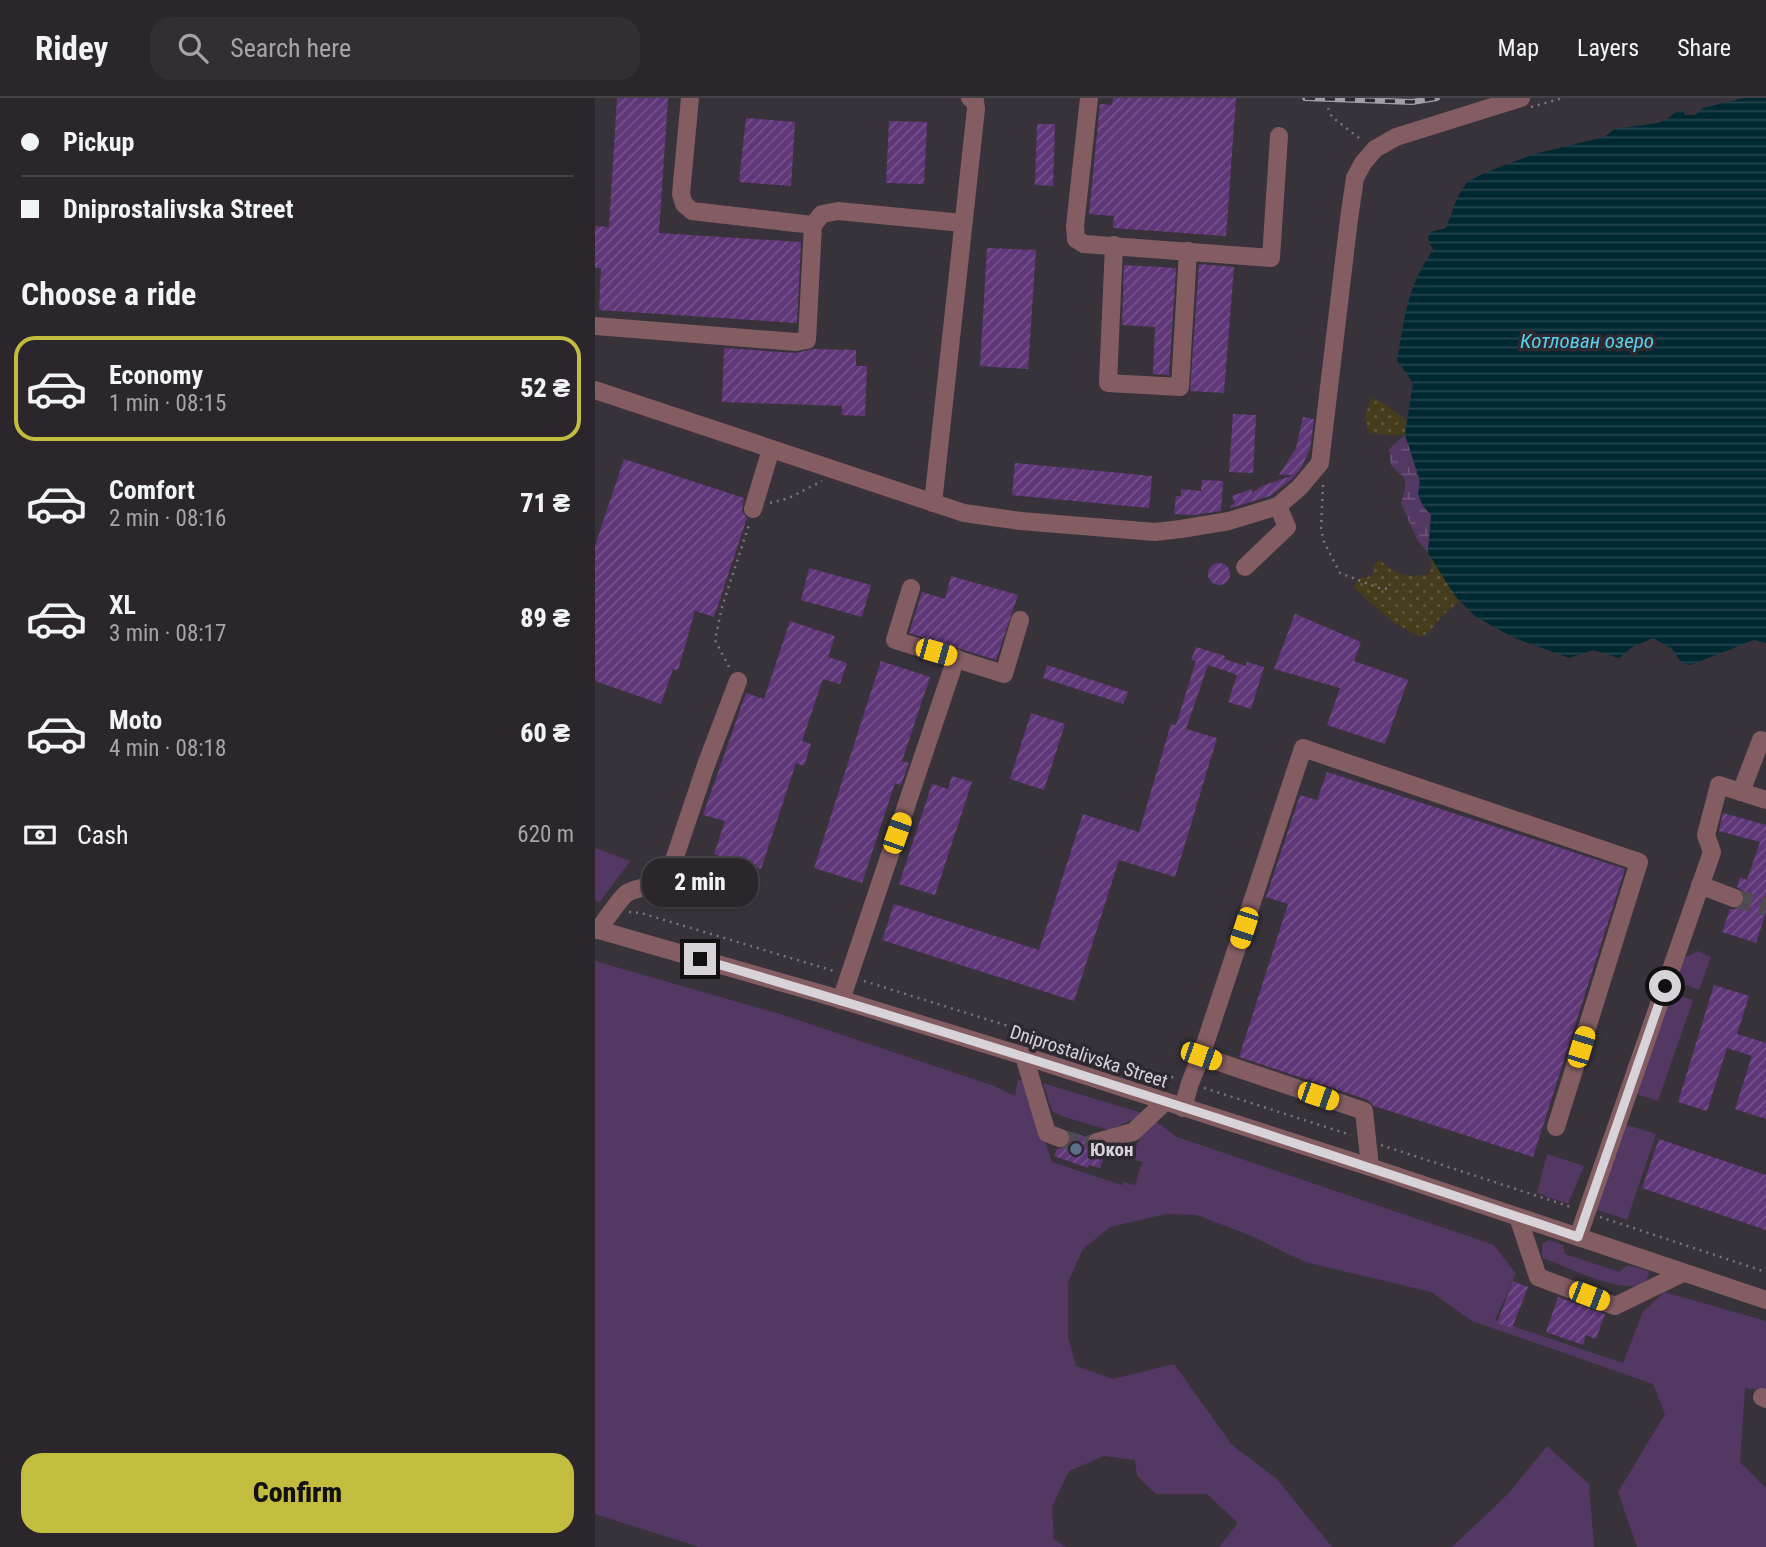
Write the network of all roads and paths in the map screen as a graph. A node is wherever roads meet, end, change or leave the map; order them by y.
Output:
1 (689, 98) edge
2 (970, 98) edge
3 (1089, 98) edge
4 (1563, 98) edge
5 (1526, 103) edge
6 (1328, 108) dead end
7 (1279, 136) dead end
8 (1375, 149) junction
9 (963, 223) junction
10 (813, 225) junction
11 (1114, 245) junction
12 (1188, 251) junction
13 (595, 326) edge
14 (595, 390) edge
15 (771, 449) junction
16 (1320, 463) junction
17 (841, 472) junction
18 (933, 503) junction
19 (1278, 506) junction
20 (754, 509) junction
21 (1245, 567) dead end
22 (911, 588) dead end
23 (1392, 589) dead end
24 (1020, 620) dead end
25 (956, 658) junction
26 (727, 663) dead end
27 (738, 681) dead end
28 (1766, 741) edge
29 (1741, 792) junction
30 (1766, 800) edge
31 (1700, 885) junction
32 (1734, 898) tunnel mouth
33 (596, 929) edge
34 (841, 1000) junction
35 (1024, 1056) junction
36 (1201, 1056) junction
37 (1165, 1102) junction
38 (1183, 1108) junction
39 (1556, 1127) dead end
40 (1060, 1138) tunnel mouth
41 (1097, 1142) tunnel mouth
42 (1370, 1167) junction
43 (1518, 1217) junction
44 (1578, 1237) junction
45 (1683, 1273) junction
46 (1766, 1300) edge

1 - 10 street
2 - 9 street
3 - 11 street
4 - 5 path
5 - 8 street
6 - 8 path
7 - 12 street
8 - 16 street
9 - 10 street
9 - 18 street
10 - 13 street
11 - 12 street
11 - 12 street
14 - 15 street
15 - 17 street
15 - 20 street
16 - 19 street
16 - 23 path
17 - 18 street
17 - 20 path
18 - 19 street
19 - 21 street
20 - 26 path
22 - 25 street
24 - 25 street
25 - 34 street
27 - 33 street
28 - 29 street
29 - 30 street
29 - 31 street
31 - 32 street
31 - 44 street
33 - 34 street, Dniprostalivska Street
34 - 35 street, Dniprostalivska Street
35 - 37 street, Dniprostalivska Street
35 - 40 street
36 - 38 street
36 - 39 street
36 - 42 street
37 - 38 street, Dniprostalivska Street
37 - 41 street
38 - 42 street, Dniprostalivska Street
42 - 43 street, Dniprostalivska Street
43 - 44 street, Dniprostalivska Street
43 - 45 street
44 - 45 street, Dniprostalivska Street
45 - 46 street, Dniprostalivska Street

